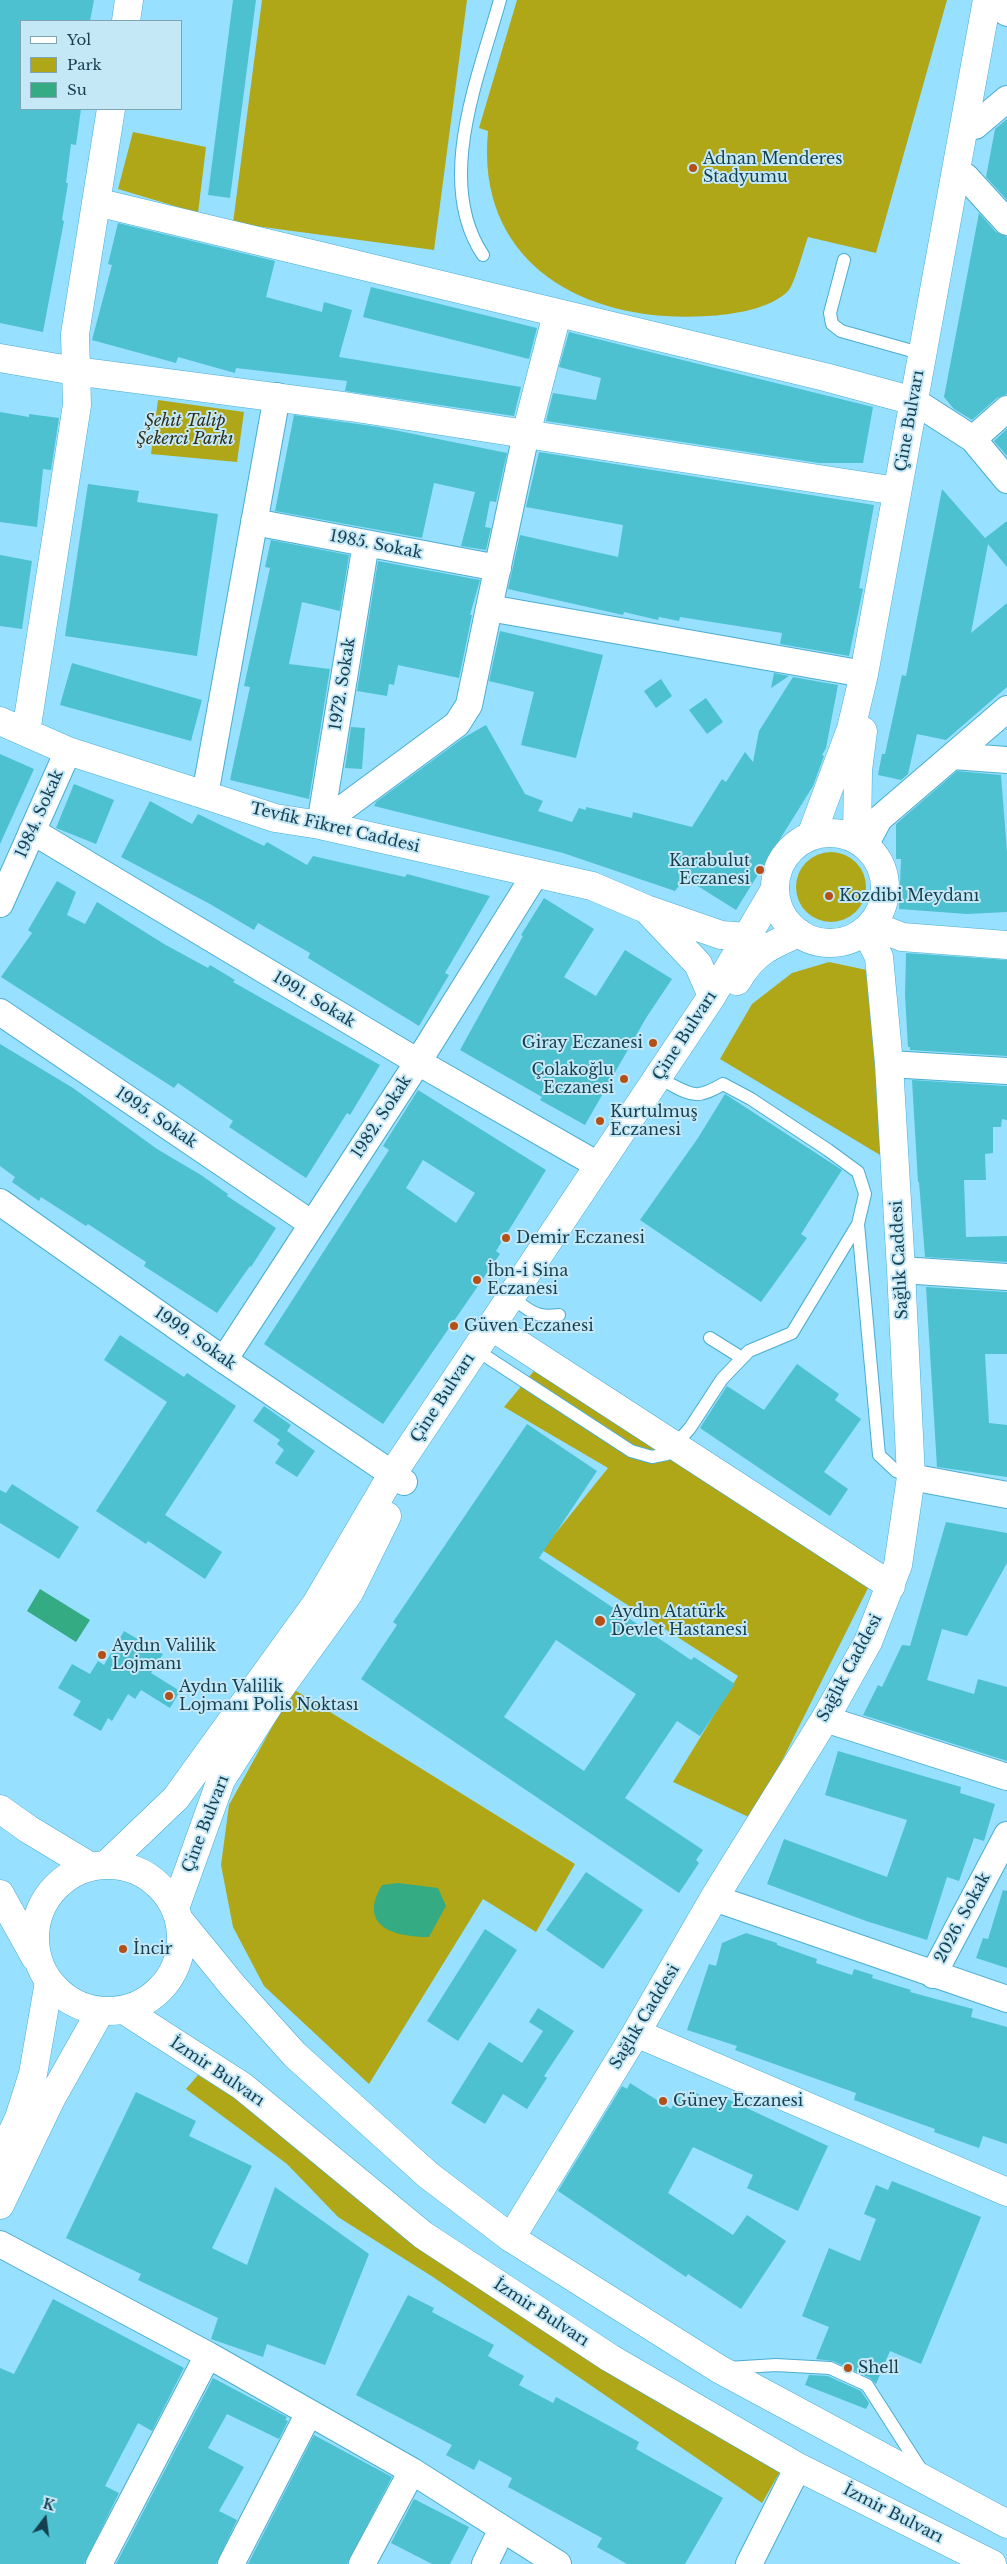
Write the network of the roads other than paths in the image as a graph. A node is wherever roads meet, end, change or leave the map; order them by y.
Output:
1 (129, 0) edge
2 (500, 0) edge
3 (997, 4) edge
4 (126, 20) edge
5 (1007, 100) edge
6 (111, 110) edge
7 (975, 126) junction
8 (966, 177) junction
9 (96, 202) junction
10 (1007, 222) edge
11 (483, 255) dead end
12 (844, 260) dead end
13 (557, 314) junction
14 (923, 354) junction
15 (0, 358) edge
16 (75, 371) junction
17 (277, 396) junction
18 (919, 404) junction
19 (1007, 409) edge
20 (526, 434) junction
21 (973, 439) junction
22 (1007, 480) edge
23 (897, 492) junction
24 (254, 522) junction
25 (366, 543) junction
26 (498, 568) junction
27 (489, 608) junction
28 (864, 674) junction
29 (1007, 709) edge
30 (0, 721) edge
31 (26, 732) junction
32 (68, 751) junction
33 (953, 756) junction
34 (1007, 760) edge
35 (204, 795) junction
36 (320, 824) junction
37 (32, 831) junction
38 (811, 836) junction
39 (861, 842) junction
40 (536, 872) junction
41 (775, 889) junction
42 (0, 904) edge
43 (646, 909) junction
44 (872, 925) junction
45 (799, 933) junction
46 (1007, 935) edge
47 (747, 937) junction
48 (1007, 945) edge
49 (712, 996) junction
50 (0, 1012) edge
51 (418, 1062) junction
52 (889, 1064) junction
53 (1007, 1071) edge
54 (670, 1084) junction
55 (598, 1165) junction
56 (0, 1202) edge
57 (312, 1224) junction
58 (858, 1224) junction
59 (901, 1270) junction
60 (1007, 1277) edge
61 (522, 1305) junction
62 (558, 1315) dead end
63 (497, 1330) junction
64 (710, 1338) dead end
65 (488, 1357) junction
66 (742, 1358) junction
67 (224, 1360) junction
68 (675, 1446) junction
69 (398, 1477) junction
70 (911, 1477) junction
71 (1007, 1495) edge
72 (891, 1586) junction
73 (825, 1719) junction
74 (1007, 1778) edge
75 (0, 1809) edge
76 (1007, 1835) edge
77 (99, 1866) junction
78 (0, 1894) edge
79 (714, 1898) junction
80 (178, 1915) junction
81 (44, 1974) junction
82 (933, 1975) junction
83 (1007, 1999) edge
84 (112, 2011) junction
85 (636, 2033) junction
86 (0, 2159) edge
87 (1007, 2192) edge
88 (2, 2195) edge
89 (511, 2238) junction
90 (0, 2244) edge
91 (208, 2355) junction
92 (719, 2369) junction
93 (309, 2412) junction
94 (798, 2467) junction
95 (412, 2470) junction
96 (930, 2484) junction
97 (1007, 2524) edge
98 (502, 2529) junction
99 (99, 2564) edge
100 (231, 2564) edge
101 (362, 2564) edge
102 (485, 2564) edge
103 (558, 2564) edge
104 (748, 2564) edge
105 (992, 2564) edge

1 - 4 main road
2 - 11 lane
3 - 7 main road, Çine Bulvarı
3 - 14 main road, Çine Bulvarı
5 - 7 street
6 - 9 main road
7 - 8 main road, Çine Bulvarı
8 - 10 street
8 - 18 main road, Çine Bulvarı
9 - 13 main road
9 - 16 main road
12 - 14 lane
13 - 18 main road
13 - 20 main road
14 - 18 main road, Çine Bulvarı
15 - 16 main road
16 - 17 main road
16 - 31 main road
17 - 20 main road
17 - 24 street
18 - 21 street
18 - 23 main road, Çine Bulvarı
18 - 39 main road, Çine Bulvarı
19 - 21 street
20 - 23 main road
20 - 26 street
21 - 22 street
23 - 28 main road, Çine Bulvarı
24 - 25 street, 1985. Sokak
24 - 35 street
25 - 26 street, 1985. Sokak
25 - 36 street, 1972. Sokak
26 - 27 street
27 - 28 street
27 - 36 street
28 - 38 main road, Çine Bulvarı
29 - 33 street
30 - 31 main road, Tevfik Fikret Caddesi
31 - 32 main road, Tevfik Fikret Caddesi
32 - 35 main road, Tevfik Fikret Caddesi
32 - 37 street, 1984. Sokak
33 - 34 street
33 - 39 street
35 - 36 main road, Tevfik Fikret Caddesi
36 - 40 main road, Tevfik Fikret Caddesi
37 - 42 street, 1984. Sokak
37 - 51 street, 1991. Sokak
38 - 39 main road
38 - 41 main road
39 - 44 main road
40 - 43 main road, Tevfik Fikret Caddesi
40 - 51 street, 1982. Sokak
41 - 45 main road
41 - 47 main road, Çine Bulvarı
43 - 47 main road, Tevfik Fikret Caddesi
43 - 49 main road, Tevfik Fikret Caddesi
44 - 45 main road
44 - 46 main road
44 - 48 main road
44 - 52 main road, Sağlık Caddesi
45 - 54 main road, Çine Bulvarı
47 - 49 main road, Çine Bulvarı
49 - 55 main road, Çine Bulvarı
50 - 57 street, 1995. Sokak
51 - 55 street, 1991. Sokak
51 - 57 street, 1982. Sokak
52 - 53 street
52 - 59 main road, Sağlık Caddesi
54 - 58 lane
54 - 61 main road, Çine Bulvarı
55 - 63 main road, Çine Bulvarı
56 - 67 street, 1999. Sokak
57 - 67 street, 1982. Sokak
58 - 66 lane
58 - 70 lane
59 - 60 street
59 - 70 main road, Sağlık Caddesi
61 - 62 lane
61 - 63 main road, Çine Bulvarı
63 - 65 main road, Çine Bulvarı
63 - 68 main road
63 - 69 main road, Çine Bulvarı
64 - 66 lane
65 - 68 lane
65 - 69 main road, Çine Bulvarı
66 - 68 lane
67 - 69 street, 1999. Sokak
68 - 72 main road
69 - 77 main road, Çine Bulvarı
69 - 80 main road, Çine Bulvarı
70 - 71 street
70 - 72 main road, Sağlık Caddesi
72 - 73 main road, Sağlık Caddesi
73 - 74 street
73 - 79 main road, Sağlık Caddesi
75 - 77 main road
76 - 82 street, 2026. Sokak
77 - 80 main road
77 - 81 main road
78 - 81 main road
79 - 82 street
79 - 85 main road, Sağlık Caddesi
80 - 84 main road
80 - 89 main road
81 - 84 main road
81 - 86 main road
82 - 83 street
84 - 88 main road
84 - 94 main road, İzmir Bulvarı
85 - 87 main road
85 - 89 main road, Sağlık Caddesi
89 - 92 main road
90 - 91 street
91 - 93 street
91 - 99 street
92 - 96 main road
92 - 96 lane
93 - 95 street
93 - 100 street
94 - 104 street
94 - 105 main road, İzmir Bulvarı
95 - 98 street
95 - 101 street
96 - 97 main road
98 - 102 street
98 - 103 street

